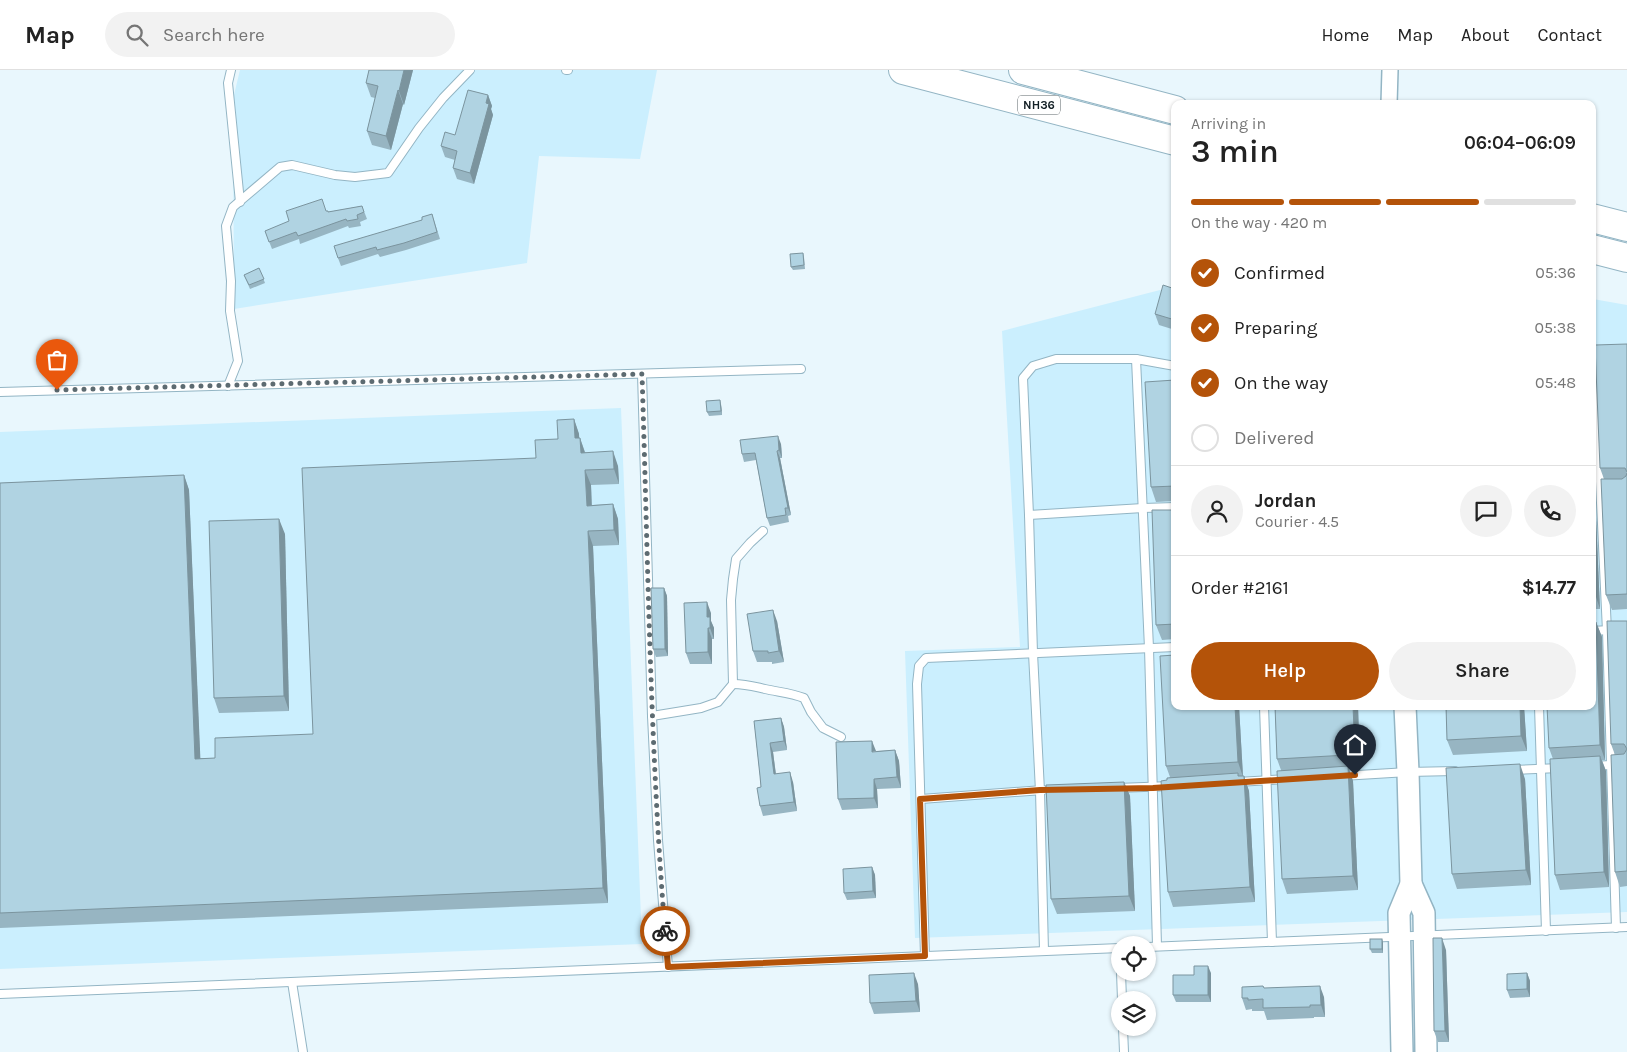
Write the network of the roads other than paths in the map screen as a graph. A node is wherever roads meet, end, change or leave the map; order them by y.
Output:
1 (231, 70) edge
2 (470, 70) edge
3 (903, 70) edge
4 (1023, 70) edge
5 (1390, 70) edge
6 (1389, 100) edge
7 (1171, 109) edge
8 (1171, 140) edge
9 (240, 202) junction
10 (1596, 219) edge
11 (1627, 227) edge
12 (1596, 250) edge
13 (1627, 258) edge
14 (1596, 353) edge
15 (1136, 360) junction
16 (1171, 365) edge
17 (801, 369) dead end
18 (642, 374) junction
19 (228, 386) junction
20 (0, 392) edge
21 (1608, 488) edge
22 (1596, 489) edge
23 (1171, 507) edge
24 (1143, 508) junction
25 (1029, 515) junction
26 (762, 531) dead end
27 (1627, 629) edge
28 (1596, 631) edge
29 (1606, 631) junction
30 (1171, 647) edge
31 (1148, 648) junction
32 (1032, 653) junction
33 (733, 684) junction
34 (1264, 710) edge
35 (1405, 710) edge
36 (1539, 710) edge
37 (652, 716) junction
38 (841, 737) dead end
39 (1627, 764) edge
40 (1610, 765) junction
41 (1590, 766) edge
42 (1570, 768) edge
43 (1503, 770) edge
44 (1541, 770) junction
45 (1465, 771) edge
46 (1408, 772) junction
47 (1332, 776) edge
48 (1294, 779) edge
49 (1266, 781) junction
50 (1228, 783) edge
51 (1181, 786) edge
52 (1153, 788) junction
53 (1106, 789) edge
54 (1040, 790) junction
55 (1049, 790) edge
56 (920, 799) junction
57 (1411, 884) junction
58 (1627, 927) edge
59 (1616, 928) junction
60 (1546, 930) junction
61 (1424, 936) junction
62 (1400, 937) junction
63 (1272, 942) junction
64 (1157, 946) joint
65 (1111, 948) edge
66 (1044, 951) junction
67 (925, 956) junction
68 (668, 967) junction
69 (292, 982) junction
70 (0, 994) edge
71 (1124, 1036) edge
72 (303, 1052) edge
73 (1124, 1052) edge
74 (1402, 1052) edge
75 (1426, 1052) edge

1 - 9 lane
2 - 9 lane
3 - 8 highway, NH36
4 - 7 highway, NH36
5 - 6 street
9 - 19 lane
10 - 11 highway
12 - 13 highway
14 - 22 lane
15 - 16 lane
15 - 24 lane
15 - 25 lane
17 - 18 lane
18 - 19 lane
18 - 37 lane
19 - 20 lane
21 - 22 lane
22 - 29 lane
23 - 24 lane
24 - 25 lane
24 - 31 lane
25 - 32 lane
26 - 33 lane
27 - 29 lane
28 - 29 lane
29 - 40 lane
30 - 31 lane
31 - 32 lane
31 - 52 lane
32 - 54 lane
32 - 56 lane
33 - 37 lane
33 - 38 lane
34 - 49 lane
35 - 46 street
36 - 44 lane
37 - 68 lane
39 - 40 lane
40 - 41 lane
40 - 59 lane
42 - 44 lane
43 - 44 lane
44 - 60 lane
45 - 46 lane
46 - 47 lane
46 - 57 street
48 - 49 lane
49 - 50 lane
49 - 63 lane
51 - 52 lane
52 - 53 lane
52 - 64 lane
54 - 55 lane
54 - 56 lane
54 - 66 lane
56 - 67 lane
57 - 61 street
57 - 62 street
58 - 59 lane
59 - 60 lane
60 - 61 lane
61 - 62 lane
61 - 75 street
62 - 63 lane
62 - 74 street
63 - 64 lane
65 - 66 lane
66 - 67 lane
67 - 68 lane
68 - 69 lane
69 - 70 lane
69 - 72 lane
71 - 73 lane

